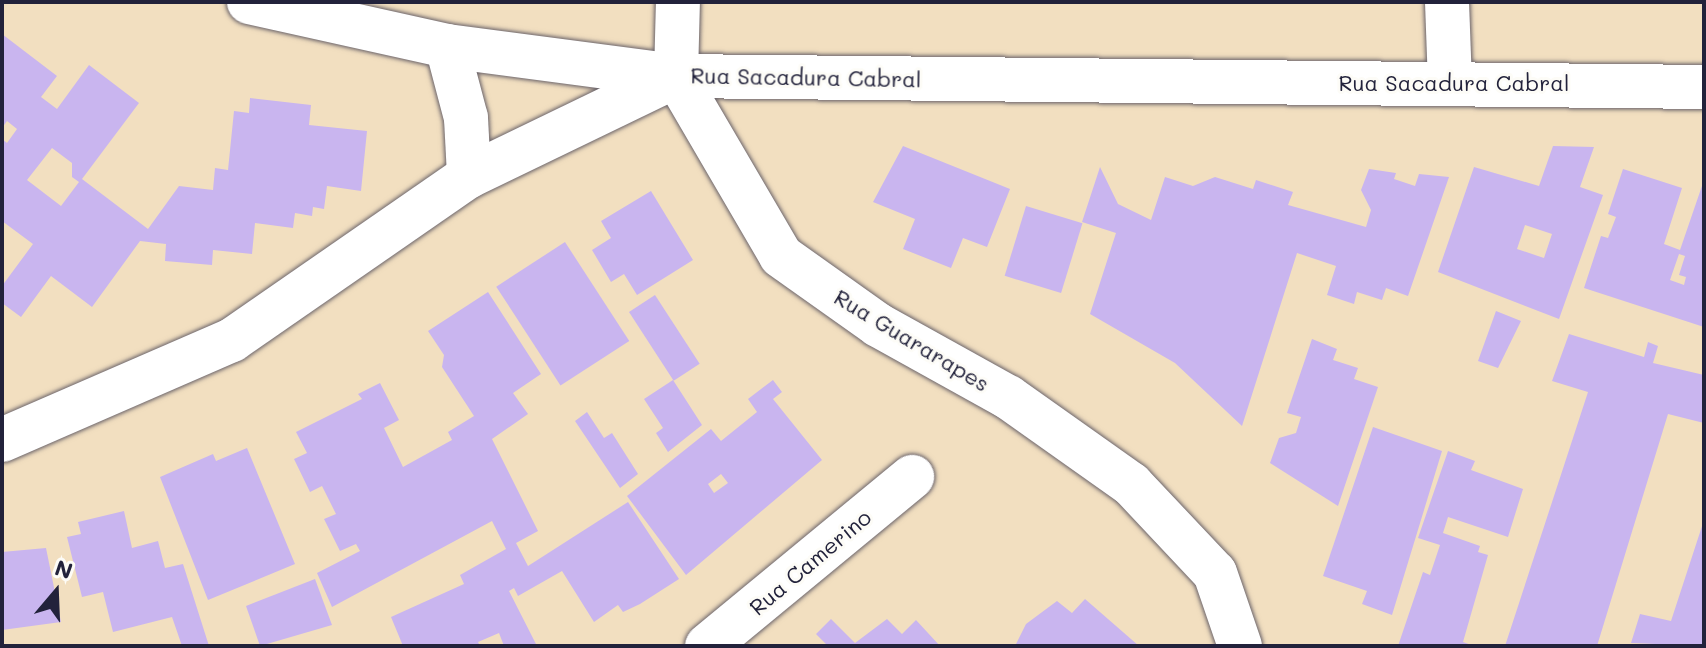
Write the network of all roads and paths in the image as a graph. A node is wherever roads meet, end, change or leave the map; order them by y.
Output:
1 (249, 2) edge
2 (678, 2) edge
3 (1447, 2) edge
4 (447, 46) junction
5 (676, 76) junction
6 (1450, 83) junction
7 (1704, 87) edge
8 (469, 176) junction
9 (2, 440) edge
10 (912, 477) dead end
11 (707, 646) edge
12 (1240, 646) edge

1 - 4 street
2 - 5 street
3 - 6 street
4 - 5 street
4 - 8 street
5 - 6 street, Rua Sacadura Cabral
5 - 8 street, Rua Sacadura Cabral
5 - 12 street, Rua Guararapes
6 - 7 street, Rua Sacadura Cabral
8 - 9 street, Rua Sacadura Cabral
10 - 11 street, Rua Camerino

